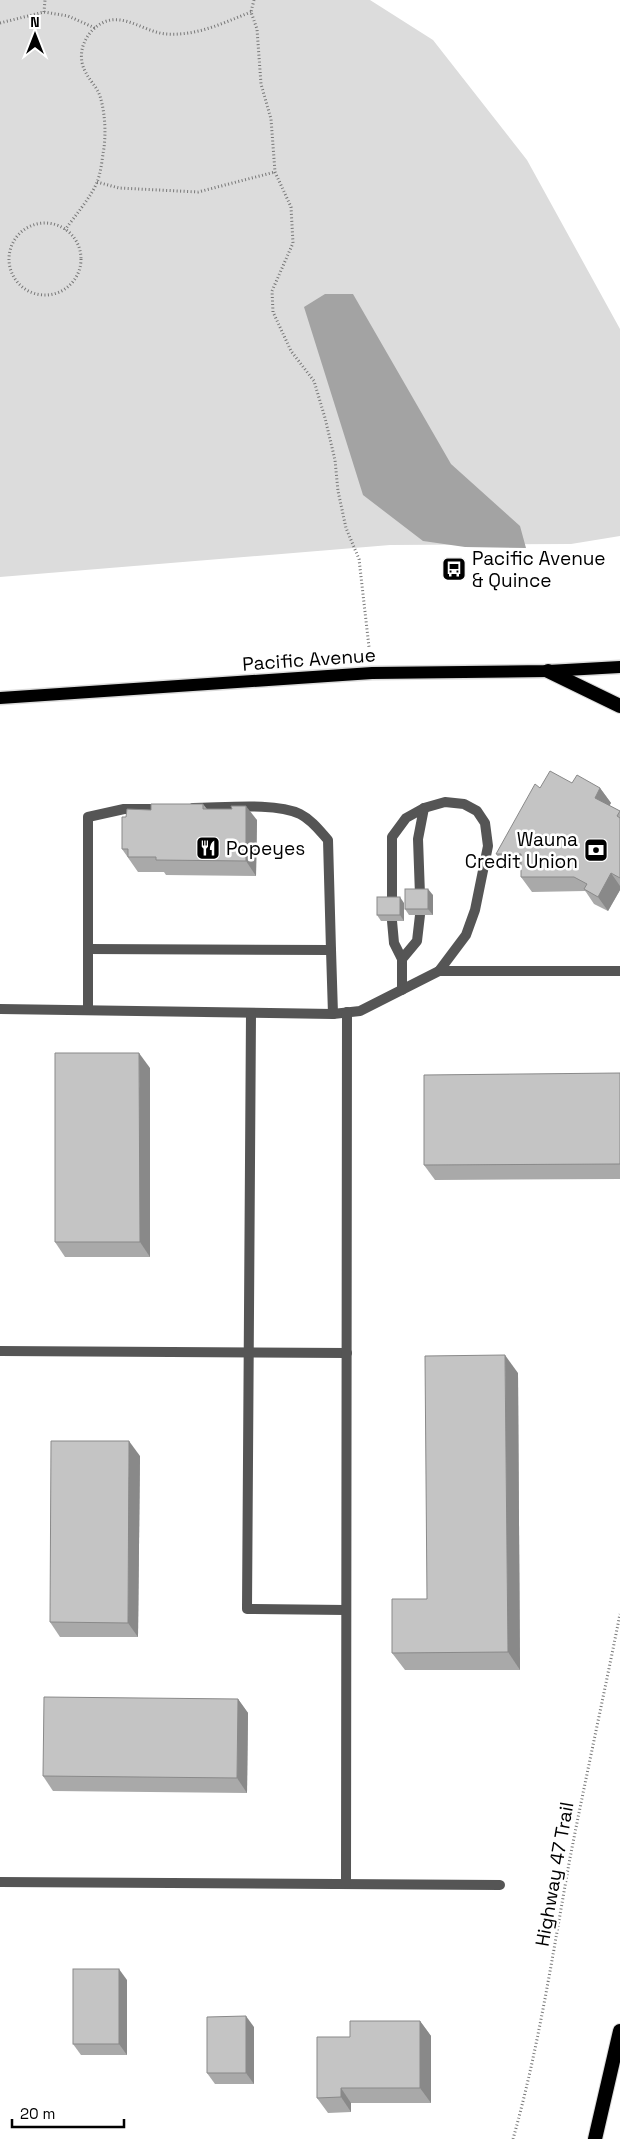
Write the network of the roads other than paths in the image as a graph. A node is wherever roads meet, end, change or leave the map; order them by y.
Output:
1 (620, 667) edge
2 (548, 671) junction
3 (0, 698) edge
4 (620, 706) edge
5 (424, 808) junction
6 (420, 895) edge
7 (392, 903) edge
8 (420, 915) edge
9 (392, 921) edge
10 (88, 949) junction
11 (331, 950) junction
12 (402, 959) junction
13 (439, 970) junction
14 (620, 970) edge
15 (402, 990) junction
16 (0, 1009) edge
17 (88, 1010) junction
18 (347, 1012) junction
19 (250, 1013) junction
20 (333, 1014) junction
21 (0, 1350) edge
22 (248, 1352) junction
23 (347, 1353) junction
24 (346, 1610) junction
25 (0, 1882) edge
26 (346, 1884) junction
27 (500, 1885) dead end
28 (620, 2030) edge
29 (595, 2139) edge

1 - 2 main road, Pacific Avenue
2 - 3 main road, Pacific Avenue
2 - 4 highway
5 - 6 lane
5 - 7 lane
5 - 13 lane
8 - 12 lane
9 - 12 lane
10 - 11 lane
10 - 11 lane
10 - 17 lane
11 - 20 lane
12 - 15 lane
13 - 14 lane
13 - 15 lane
15 - 18 lane
16 - 17 lane
17 - 19 lane
18 - 20 lane
18 - 23 lane
19 - 20 lane
19 - 22 lane
21 - 22 lane
22 - 23 lane
22 - 24 lane
23 - 24 lane
24 - 26 lane
25 - 26 lane
26 - 27 lane
28 - 29 highway

